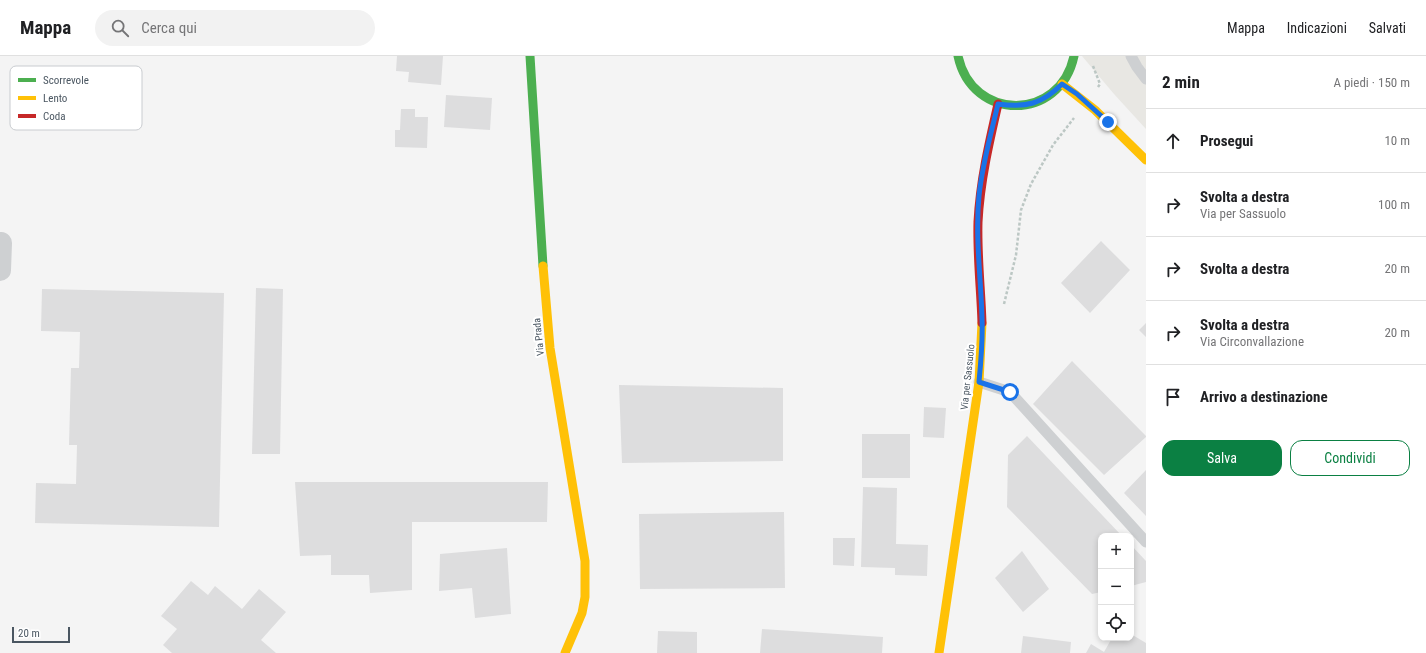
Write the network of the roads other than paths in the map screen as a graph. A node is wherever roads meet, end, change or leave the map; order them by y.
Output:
1 (530, 56) edge
2 (958, 56) edge
3 (1074, 56) edge
4 (1131, 56) edge
5 (1146, 78) edge
6 (1062, 84) junction
7 (998, 104) junction
8 (1146, 160) edge
9 (1, 243) edge
10 (0, 270) edge
11 (979, 382) junction
12 (1146, 542) edge
13 (564, 653) edge
14 (939, 653) edge

1 - 13 main road, Via Prada
2 - 7 main road
3 - 6 main road
4 - 5 lane
6 - 7 main road
6 - 8 main road
7 - 11 main road, Via per Sassuolo
9 - 10 street
11 - 12 lane
11 - 14 main road, Via per Sassuolo

